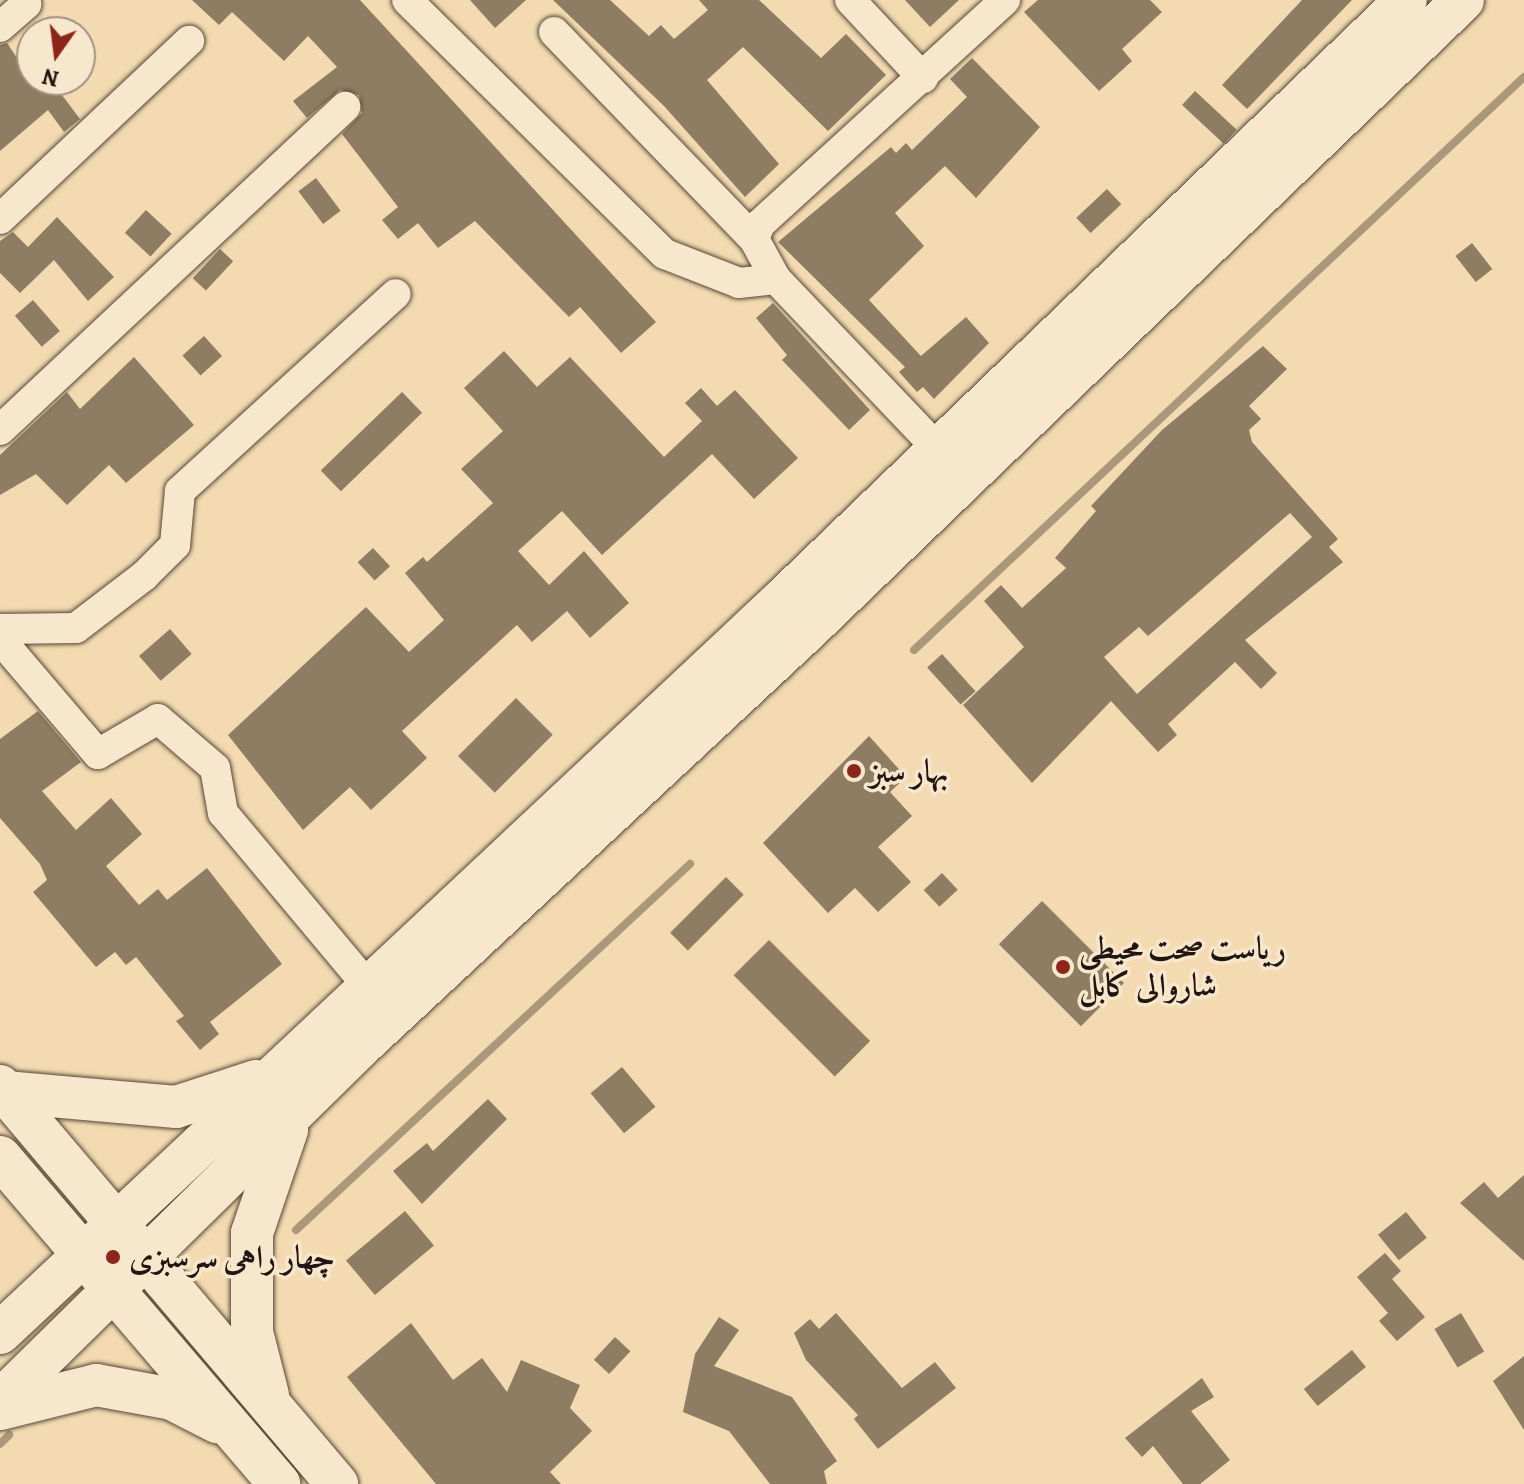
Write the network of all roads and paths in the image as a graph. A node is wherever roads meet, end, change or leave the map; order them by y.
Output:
1 (407, 0) edge
2 (850, 0) edge
3 (1005, 0) edge
4 (1406, 0) edge
5 (1463, 0) edge
6 (26, 4) dead end
7 (0, 27) edge
8 (554, 32) dead end
9 (189, 41) dead end
10 (923, 78) junction
11 (345, 107) dead end
12 (1265, 163) junction
13 (0, 219) edge
14 (754, 239) junction
15 (1171, 253) junction
16 (776, 279) junction
17 (396, 294) dead end
18 (0, 430) edge
19 (937, 448) junction
20 (0, 629) edge
21 (0, 639) edge
22 (367, 985) junction
23 (268, 1077) junction
24 (2, 1089) edge
25 (298, 1108) junction
26 (0, 1157) edge
27 (117, 1221) junction
28 (81, 1256) junction
29 (147, 1256) junction
30 (111, 1291) junction
31 (0, 1333) edge
32 (0, 1401) edge
33 (270, 1404) junction
34 (0, 1409) edge
35 (233, 1430) junction
36 (279, 1484) edge
37 (337, 1484) edge

1 - 16 street
2 - 10 street
3 - 10 street
4 - 12 main road
5 - 12 main road
6 - 7 street
8 - 14 street
9 - 13 street
10 - 14 street
11 - 18 street
12 - 15 main road
14 - 16 street
15 - 19 main road
15 - 25 main road
16 - 19 street
17 - 20 street
19 - 22 main road
21 - 22 street
22 - 23 main road
23 - 24 main road
23 - 27 main road
24 - 27 main road
25 - 29 main road
25 - 33 main road
26 - 28 main road
27 - 28 main road
27 - 29 main road
28 - 30 main road
28 - 31 main road
29 - 30 main road
29 - 33 main road
30 - 32 main road
30 - 35 main road
33 - 37 main road
34 - 35 main road
35 - 36 main road

